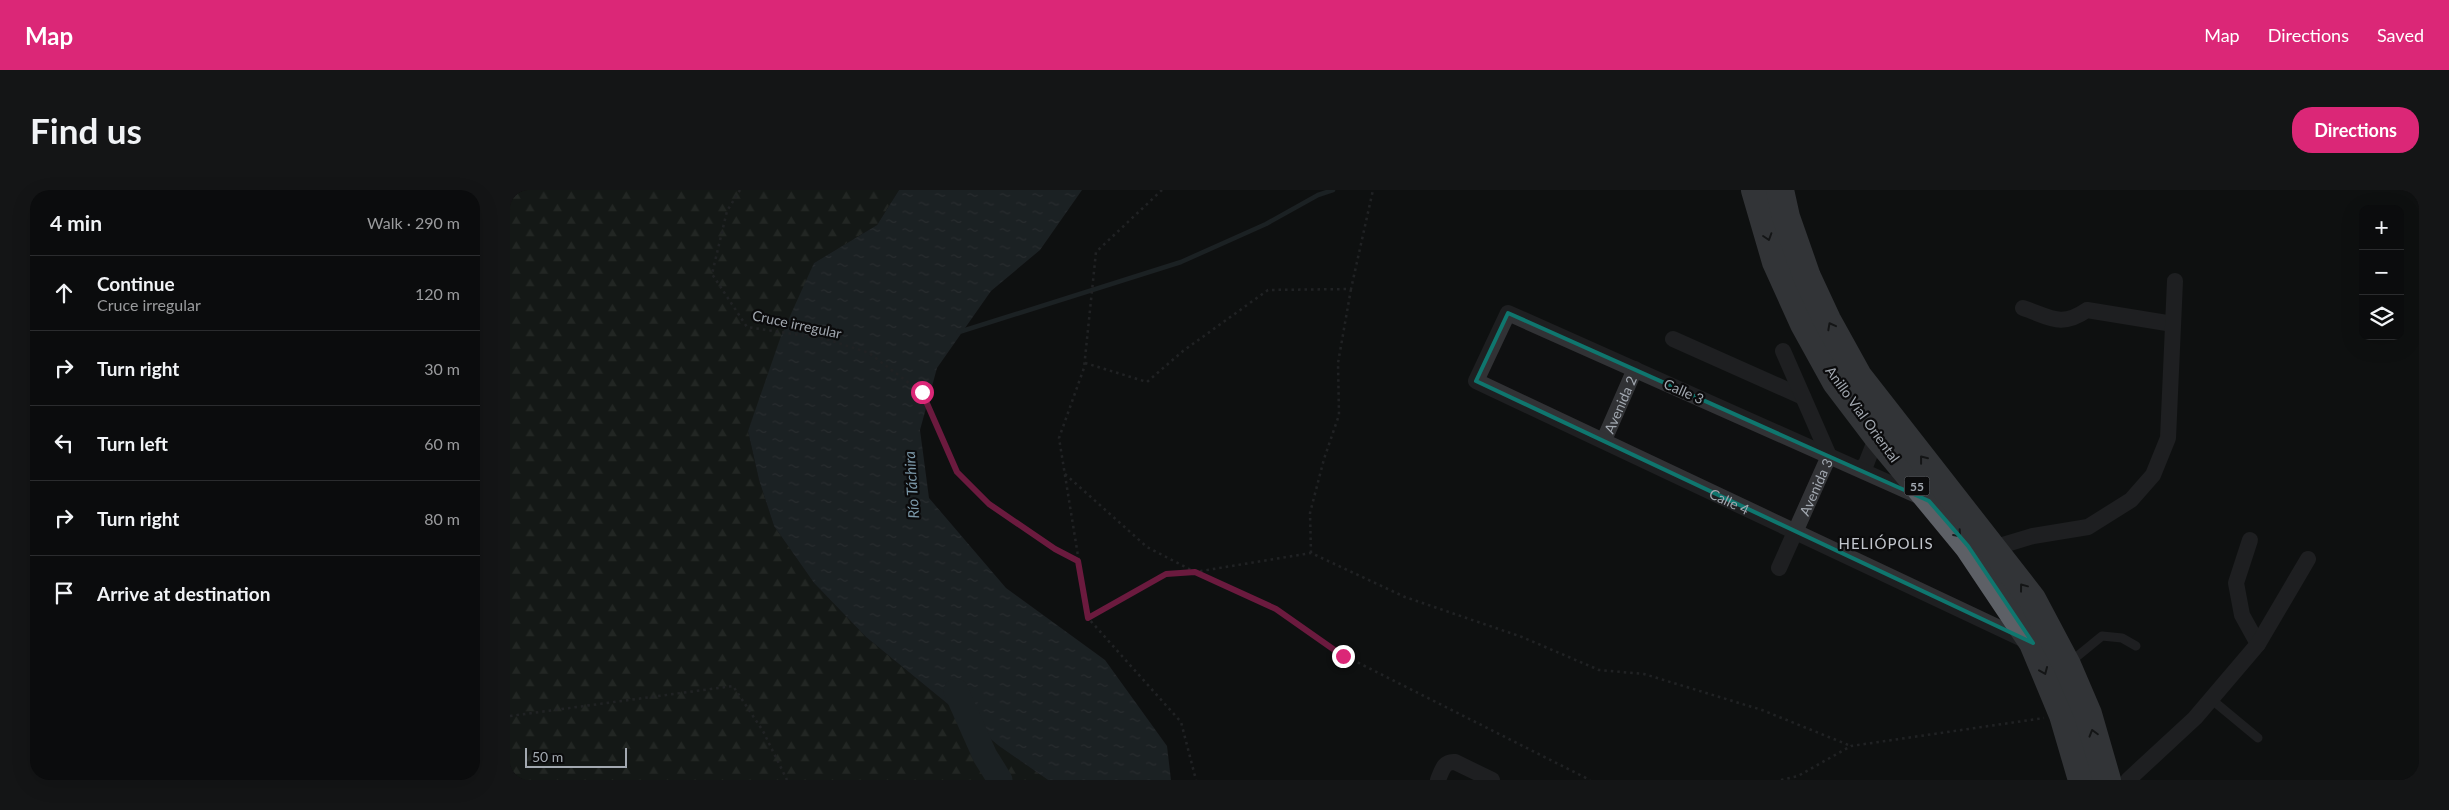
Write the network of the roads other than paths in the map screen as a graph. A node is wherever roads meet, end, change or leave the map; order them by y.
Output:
1 (1755, 190) edge
2 (1780, 190) edge
3 (2175, 281) dead end
4 (2023, 308) dead end
5 (2173, 324) junction
6 (1673, 339) dead end
7 (1782, 351) dead end
8 (1635, 370) junction
9 (1476, 381) joint
10 (1803, 396) junction
11 (1877, 436) junction
12 (1604, 440) junction
13 (1829, 456) junction
14 (1860, 469) junction
15 (1930, 501) junction
16 (1795, 532) junction
17 (2250, 540) dead end
18 (1994, 548) junction
19 (2308, 559) dead end
20 (1779, 568) dead end
21 (2001, 595) junction
22 (1984, 620) junction
23 (2033, 644) junction
24 (2258, 644) junction
25 (2136, 646) dead end
26 (2067, 665) junction
27 (2211, 699) junction
28 (2258, 738) dead end
29 (1438, 780) edge
30 (1492, 780) edge
31 (2082, 780) edge
32 (2107, 780) edge
33 (2128, 780) edge

1 -> 11 highway, Anillo Vial Oriental / 55
18 -> 2 highway, Anillo Vial Oriental / 55
3 - 5 street
4 - 5 street
5 - 18 street
6 - 10 street
7 - 10 street, Avenida 3
8 - 9 street, Calle 3
8 - 12 street, Avenida 2
8 - 13 street, Calle 3
9 - 12 street, Calle 4
10 - 13 street, Avenida 3
11 - 14 street
11 - 15 highway, Anillo Vial Oriental / 55
12 - 16 street, Calle 4
13 - 14 street, Calle 3
13 - 16 street, Avenida 3
14 - 15 street, Calle 3
15 -> 21 highway, Anillo Vial Oriental / 55
16 - 20 street, Avenida 3
16 - 22 street, Calle 4
17 - 24 street
26 -> 18 highway, Anillo Vial Oriental / 55
19 - 24 street
21 - 22 street
21 - 23 highway, Anillo Vial Oriental / 55
22 - 23 street, Calle 4
23 -> 31 highway, Anillo Vial Oriental / 55
24 - 27 street
25 - 26 lane
32 -> 26 highway, Anillo Vial Oriental / 55
27 - 28 lane
27 - 33 street
29 - 30 street

